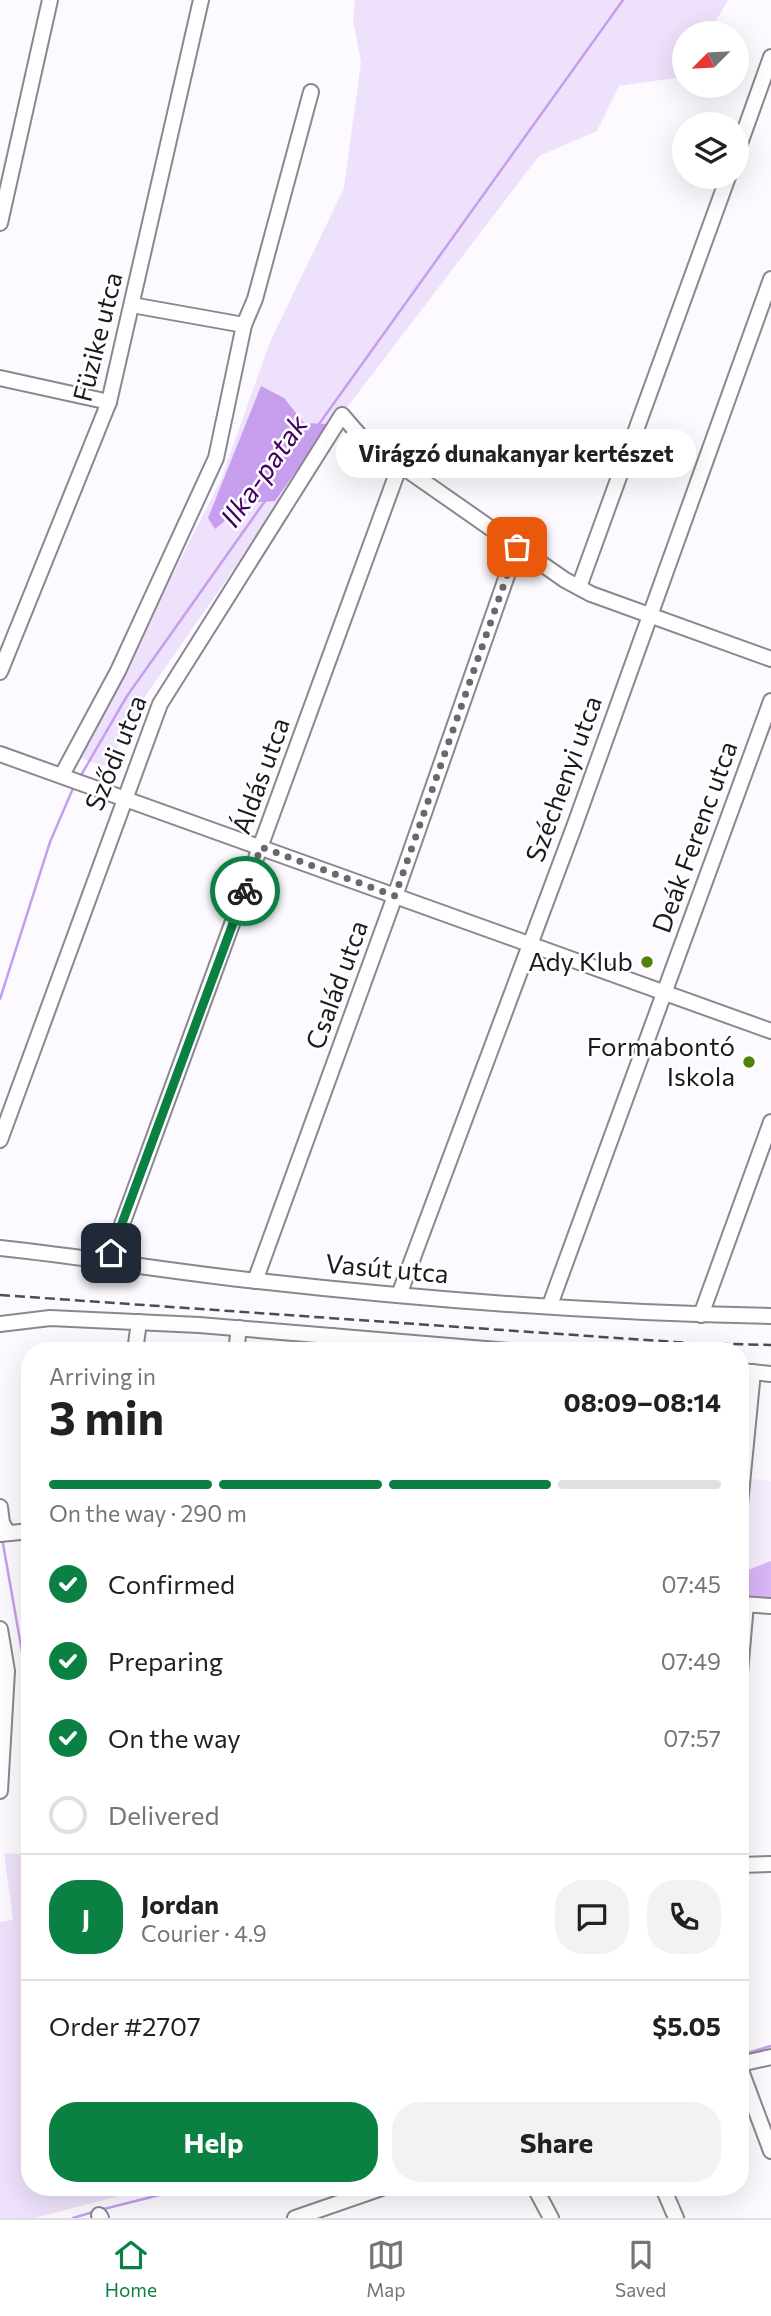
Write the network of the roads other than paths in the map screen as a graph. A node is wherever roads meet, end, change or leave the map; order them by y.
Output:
1 (50, 0) edge
2 (201, 0) edge
3 (771, 58) edge
4 (311, 92) dead end
5 (749, 119) edge
6 (724, 189) edge
7 (0, 222) edge
8 (771, 279) edge
9 (132, 305) junction
10 (244, 325) junction
11 (0, 378) edge
12 (109, 402) junction
13 (400, 466) junction
14 (517, 547) junction
15 (579, 587) junction
16 (650, 614) junction
17 (771, 659) edge
18 (0, 672) edge
19 (771, 701) edge
20 (0, 754) edge
21 (67, 777) junction
22 (123, 798) junction
23 (261, 847) junction
24 (395, 896) junction
25 (530, 943) junction
26 (663, 993) junction
27 (771, 1031) edge
28 (771, 1122) edge
29 (0, 1140) edge
30 (0, 1248) edge
31 (109, 1260) junction
32 (255, 1281) junction
33 (400, 1295) junction
34 (550, 1306) junction
35 (701, 1315) junction
36 (771, 1316) edge
37 (139, 1322) junction
38 (0, 1324) edge
39 (239, 1328) junction
40 (136, 1342) edge
41 (237, 1342) edge
42 (325, 1342) edge
43 (749, 1371) edge
44 (771, 1374) edge
45 (0, 1507) edge
46 (4, 1534) edge
47 (749, 1604) edge
48 (771, 1606) edge
49 (0, 1629) edge
50 (0, 1791) edge
51 (771, 1864) edge
52 (749, 1865) edge
53 (771, 2057) edge
54 (749, 2063) edge
55 (749, 2091) edge
56 (771, 2151) edge
57 (359, 2196) edge
58 (539, 2196) edge
59 (666, 2196) edge
60 (549, 2217) edge
61 (295, 2218) edge
62 (676, 2218) edge

1 - 7 street
2 - 9 street, Füzike utca
3 - 5 street
4 - 10 street
6 - 15 street
8 - 16 street, Széchenyi utca
9 - 10 street
9 - 12 street, Füzike utca
10 - 21 street
11 - 12 street
12 - 18 street, Füzike utca
13 - 14 street
13 - 22 street, Sződi utca
13 - 23 street, Áldás utca
14 - 15 street
14 - 24 street, Család utca
15 - 16 street
16 - 17 street
16 - 25 street, Széchenyi utca
19 - 26 street, Deák Ferenc utca
20 - 21 street
21 - 22 street
22 - 23 street
22 - 29 street, Sződi utca
23 - 24 street
23 - 31 street, Áldás utca
24 - 25 street
24 - 32 street, Család utca
25 - 26 street
25 - 33 street, Széchenyi utca
26 - 27 street
26 - 34 street, Deák Ferenc utca
28 - 35 street
30 - 31 street, Vasút utca
31 - 32 street, Vasút utca
32 - 33 street, Vasút utca
33 - 34 street, Vasút utca
34 - 35 street, Vasút utca
35 - 36 street, Vasút utca
37 - 38 street
37 - 39 street
37 - 40 street
39 - 41 street
39 - 42 street
43 - 44 street
45 - 46 street
47 - 48 street
49 - 50 street
51 - 52 street
53 - 54 street
55 - 56 street
57 - 61 street
58 - 60 street
59 - 62 street

